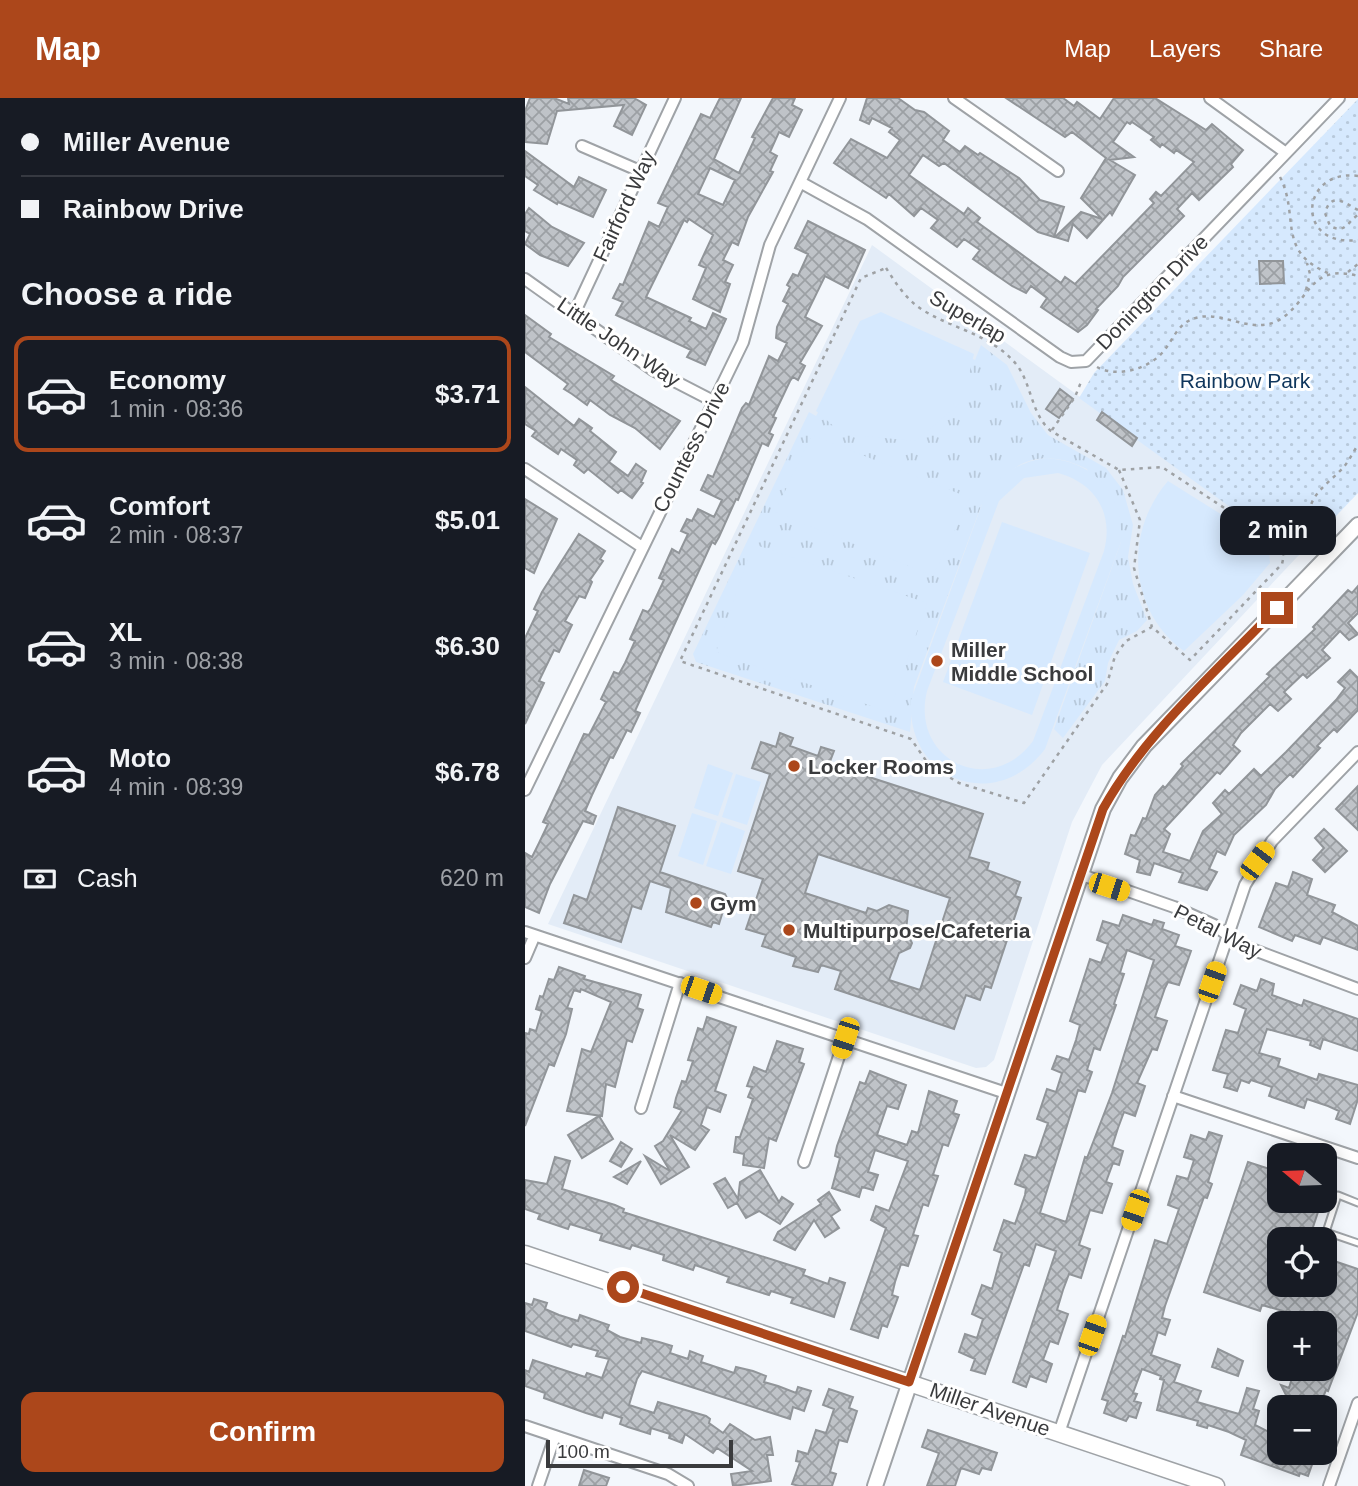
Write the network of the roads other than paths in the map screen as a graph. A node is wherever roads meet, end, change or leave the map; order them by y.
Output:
1 (675, 98) edge
2 (840, 98) edge
3 (954, 98) edge
4 (1210, 98) edge
5 (1339, 98) edge
6 (582, 146) dead end
7 (1286, 153) junction
8 (1058, 171) dead end
9 (640, 172) junction
10 (800, 183) junction
11 (525, 279) edge
12 (575, 314) junction
13 (715, 402) junction
14 (525, 469) edge
15 (1358, 525) edge
16 (642, 547) junction
17 (1358, 752) edge
18 (525, 790) edge
19 (1079, 874) junction
20 (530, 935) edge
21 (1227, 935) junction
22 (525, 958) edge
23 (680, 984) junction
24 (1358, 989) edge
25 (845, 1038) junction
26 (1006, 1093) junction
27 (1173, 1096) junction
28 (641, 1108) dead end
29 (1358, 1158) edge
30 (804, 1162) dead end
31 (1358, 1203) edge
32 (1358, 1243) edge
33 (525, 1254) edge
34 (909, 1382) junction
35 (1358, 1403) edge
36 (525, 1426) edge
37 (1059, 1433) junction
38 (555, 1436) junction
39 (1192, 1482) edge
40 (538, 1486) edge
41 (688, 1486) edge
42 (875, 1486) edge
43 (1216, 1486) edge
44 (1329, 1486) edge

1 - 9 street, Fairford Way
2 - 10 street, Countess Drive
3 - 8 street
4 - 7 street
5 - 7 street, Donington Drive
6 - 9 street
7 - 10 street, Donington Drive
9 - 12 street, Fairford Way
10 - 13 street, Countess Drive
11 - 12 street, Little John Way
12 - 13 street, Little John Way
13 - 16 street, Countess Drive
14 - 16 street
15 - 19 street
16 - 18 street, Countess Drive
17 - 21 street
19 - 21 street, Petal Way
19 - 26 street
20 - 22 street
20 - 23 street
21 - 24 street, Petal Way
21 - 27 street
23 - 25 street
23 - 28 street
25 - 26 street
25 - 30 street
26 - 34 street
27 - 29 street
27 - 37 street
31 - 32 lane
33 - 34 main road, Miller Avenue
34 - 37 main road, Miller Avenue
34 - 42 street
35 - 44 street
36 - 38 street
37 - 39 main road, Miller Avenue
38 - 40 street
38 - 41 street
39 - 43 main road, Miller Avenue

